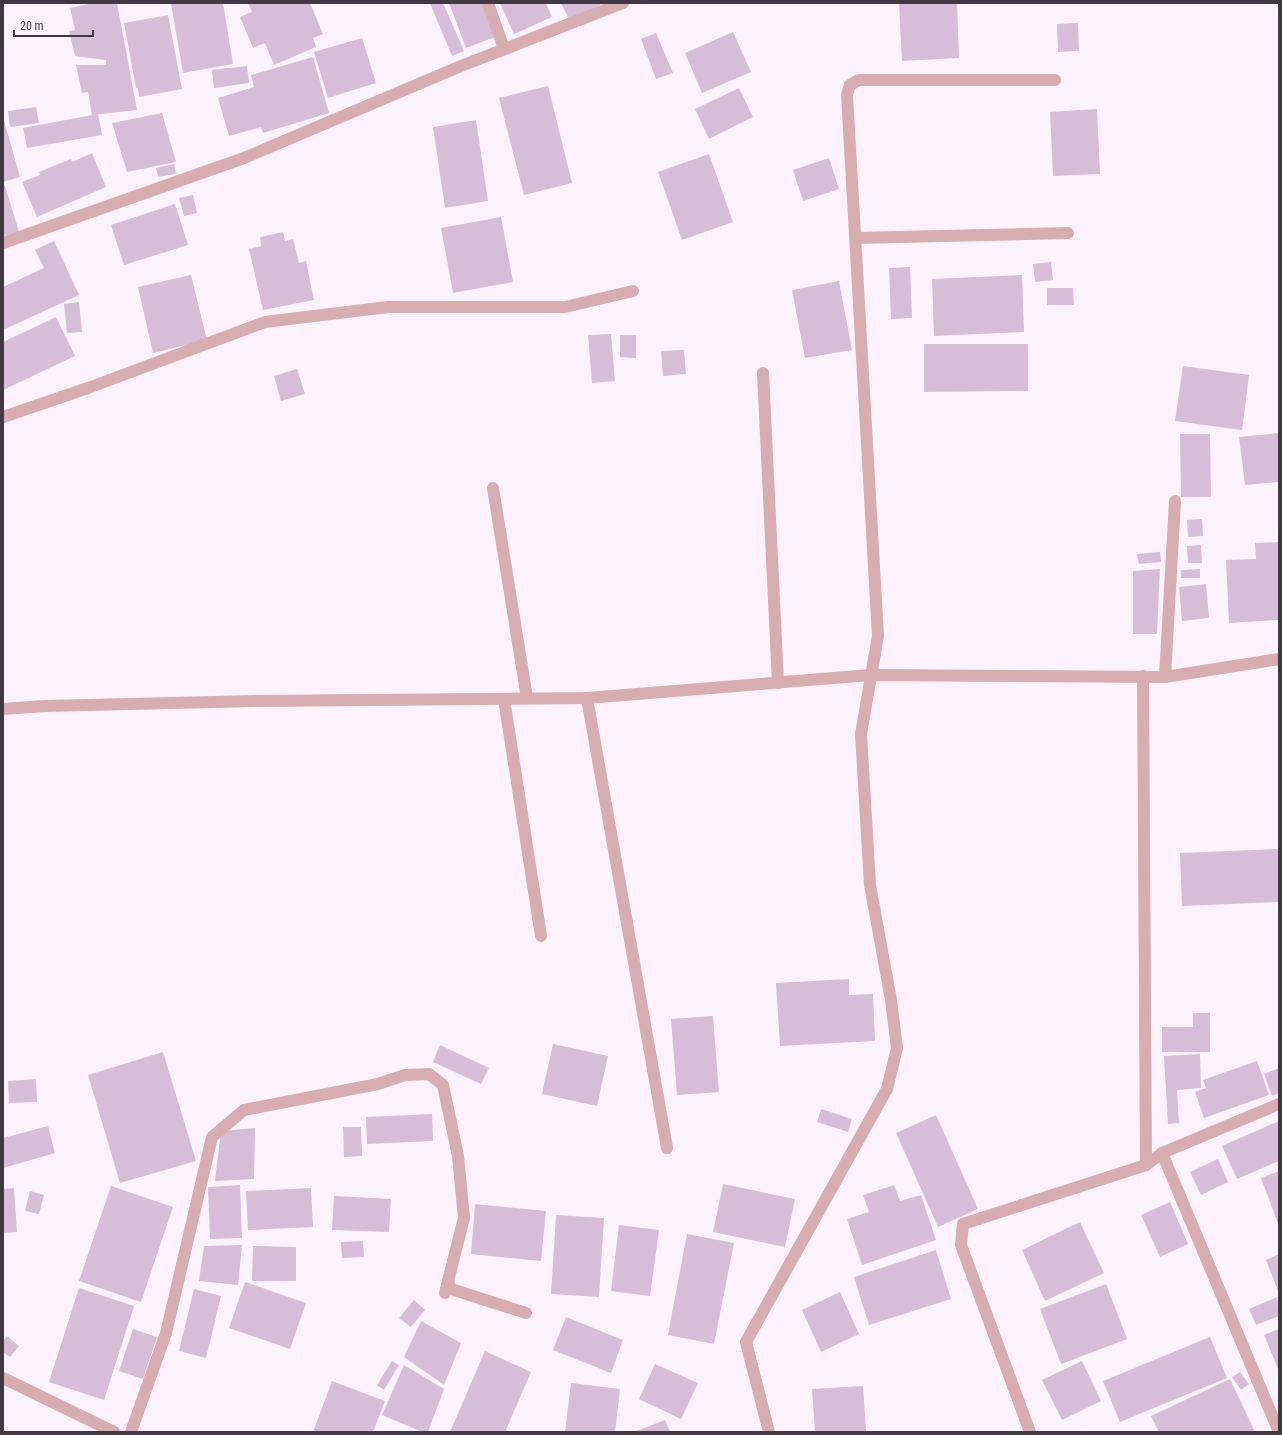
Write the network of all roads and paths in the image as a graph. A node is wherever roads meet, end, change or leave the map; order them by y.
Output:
1 (488, 3) edge
2 (623, 3) edge
3 (504, 49) junction
4 (1055, 80) dead end
5 (1068, 233) dead end
6 (856, 238) junction
7 (3, 243) edge
8 (633, 291) dead end
9 (763, 373) dead end
10 (3, 417) edge
11 (493, 488) dead end
12 (1175, 501) dead end
13 (1279, 659) edge
14 (871, 675) junction
15 (1143, 676) junction
16 (1165, 677) junction
17 (778, 683) junction
18 (527, 698) junction
19 (587, 698) junction
20 (504, 699) junction
21 (3, 709) edge
22 (541, 936) dead end
23 (1279, 1104) edge
24 (667, 1148) dead end
25 (1162, 1154) junction
26 (1146, 1165) junction
27 (448, 1281) junction
28 (445, 1293) dead end
29 (526, 1313) dead end
30 (3, 1378) edge
31 (114, 1432) edge
32 (131, 1432) edge
33 (769, 1432) edge
34 (1030, 1432) edge
35 (1279, 1432) edge

1 - 3 street
2 - 3 street
3 - 7 street
4 - 6 street
5 - 6 street
6 - 14 street
8 - 10 street
9 - 17 street
11 - 18 street
12 - 16 street
13 - 16 street
14 - 15 street
14 - 17 street
14 - 33 street
15 - 16 street
15 - 26 street
17 - 19 street
18 - 19 street
18 - 20 street
19 - 24 street
20 - 21 street
20 - 22 street
23 - 25 street
25 - 26 street
25 - 35 street
26 - 34 street
27 - 28 street
27 - 29 street
27 - 32 street
30 - 31 street

